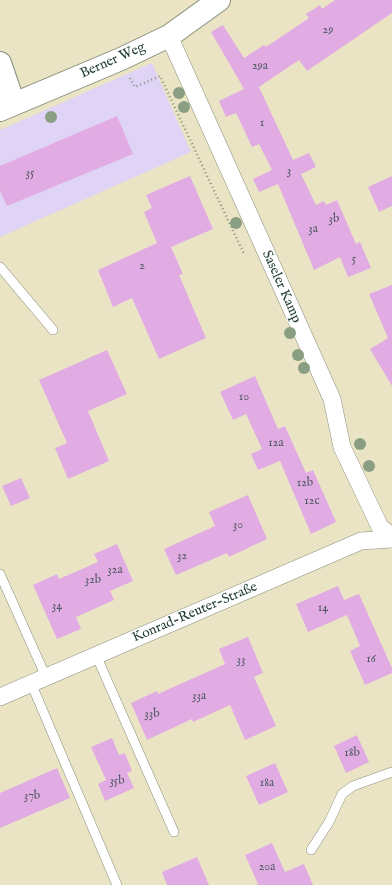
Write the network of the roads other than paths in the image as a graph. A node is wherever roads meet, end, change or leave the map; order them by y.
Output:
1 (219, 0) edge
2 (169, 36) junction
3 (0, 63) edge
4 (7, 107) edge
5 (0, 267) edge
6 (53, 330) dead end
7 (392, 538) edge
8 (0, 574) edge
9 (96, 656) junction
10 (38, 680) junction
11 (0, 697) edge
12 (392, 772) edge
13 (174, 832) dead end
14 (311, 850) dead end
15 (117, 885) edge

1 - 2 street, Berner Weg
2 - 4 street, Berner Weg
2 - 7 street, Saseler Kamp
3 - 4 street
5 - 6 lane
7 - 9 street, Konrad-Reuter-Straße
8 - 10 lane
9 - 10 street, Konrad-Reuter-Straße
9 - 13 lane
10 - 11 street, Konrad-Reuter-Straße
10 - 15 lane
12 - 14 lane

